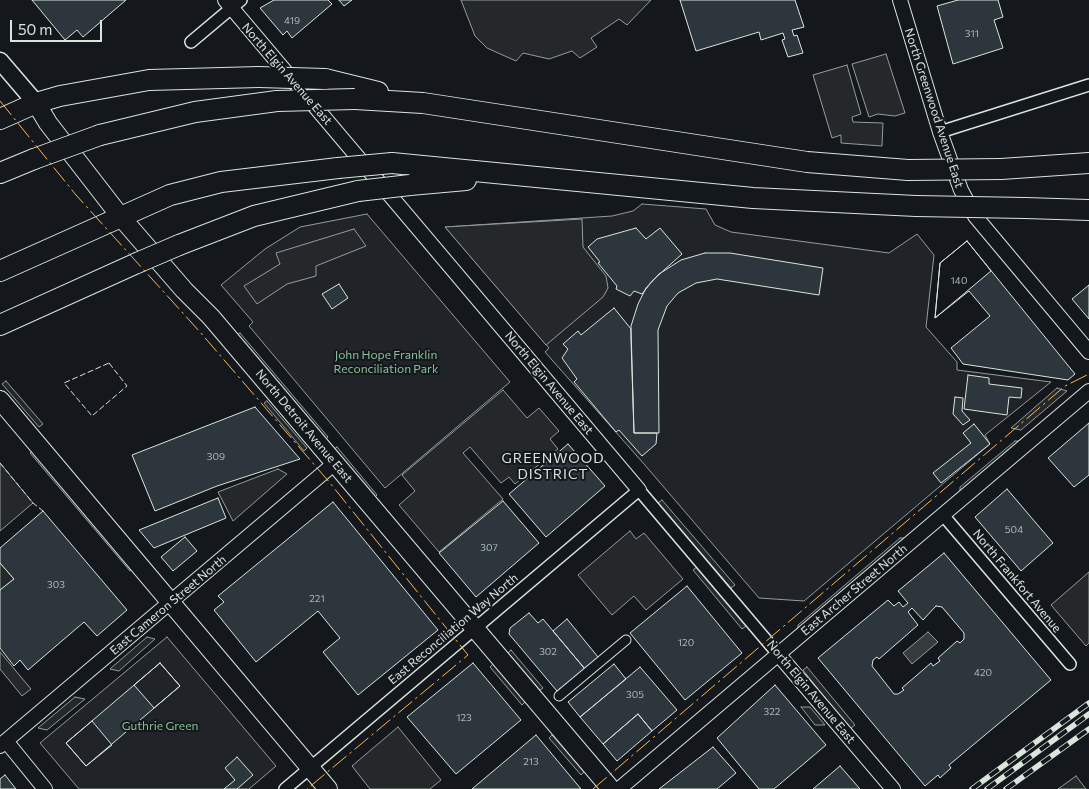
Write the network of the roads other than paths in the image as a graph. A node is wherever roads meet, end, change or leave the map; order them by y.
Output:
1 (900, 0) edge
2 (233, 3) edge
3 (191, 42) dead end
4 (0, 61) edge
5 (1089, 85) edge
6 (36, 103) junction
7 (423, 103) junction
8 (0, 119) edge
9 (940, 132) junction
10 (1089, 163) edge
11 (0, 173) edge
12 (620, 185) junction
13 (1089, 210) edge
14 (120, 216) junction
15 (0, 271) edge
16 (0, 325) edge
17 (1089, 352) edge
18 (1089, 391) edge
19 (0, 400) edge
20 (335, 463) junction
21 (639, 490) junction
22 (943, 515) junction
23 (171, 603) junction
24 (475, 630) junction
25 (626, 640) dead end
26 (778, 654) junction
27 (1070, 664) dead end
28 (559, 696) dead end
29 (2, 741) edge
30 (310, 768) junction
31 (45, 789) edge
32 (285, 789) edge
33 (328, 789) edge
34 (611, 789) edge
35 (619, 789) edge
36 (893, 789) edge

1 - 9 street, North Greenwood Avenue East
2 - 3 street
2 - 21 street, North Elgin Avenue East
4 - 6 main road, North Detroit Avenue East
5 - 9 street
6 - 7 highway, bridge
6 - 8 highway
6 - 14 main road, North Detroit Avenue East
7 - 10 highway, bridge
7 - 11 highway, bridge
9 - 17 street, North Greenwood Avenue East
12 - 13 highway, bridge
12 - 14 highway, bridge
12 - 16 highway, bridge
14 - 15 highway
14 - 20 main road, North Detroit Avenue East
18 - 22 street, East Archer Street North
19 - 23 main road
20 - 23 street, East Cameron Street North
20 - 24 main road, North Detroit Avenue East
21 - 24 street, East Reconciliation Way North
21 - 26 street, North Elgin Avenue East
22 - 26 street, East Archer Street North
22 - 27 street, North Frankfort Avenue
23 - 29 street, East Cameron Street North
23 - 30 main road
24 - 30 street, East Reconciliation Way North
24 - 34 main road, North Detroit Avenue East
25 - 28 street
26 - 35 street, East Archer Street North
26 - 36 street, North Elgin Avenue East
29 - 31 street
30 - 32 street, East Reconciliation Way North
30 - 33 main road

